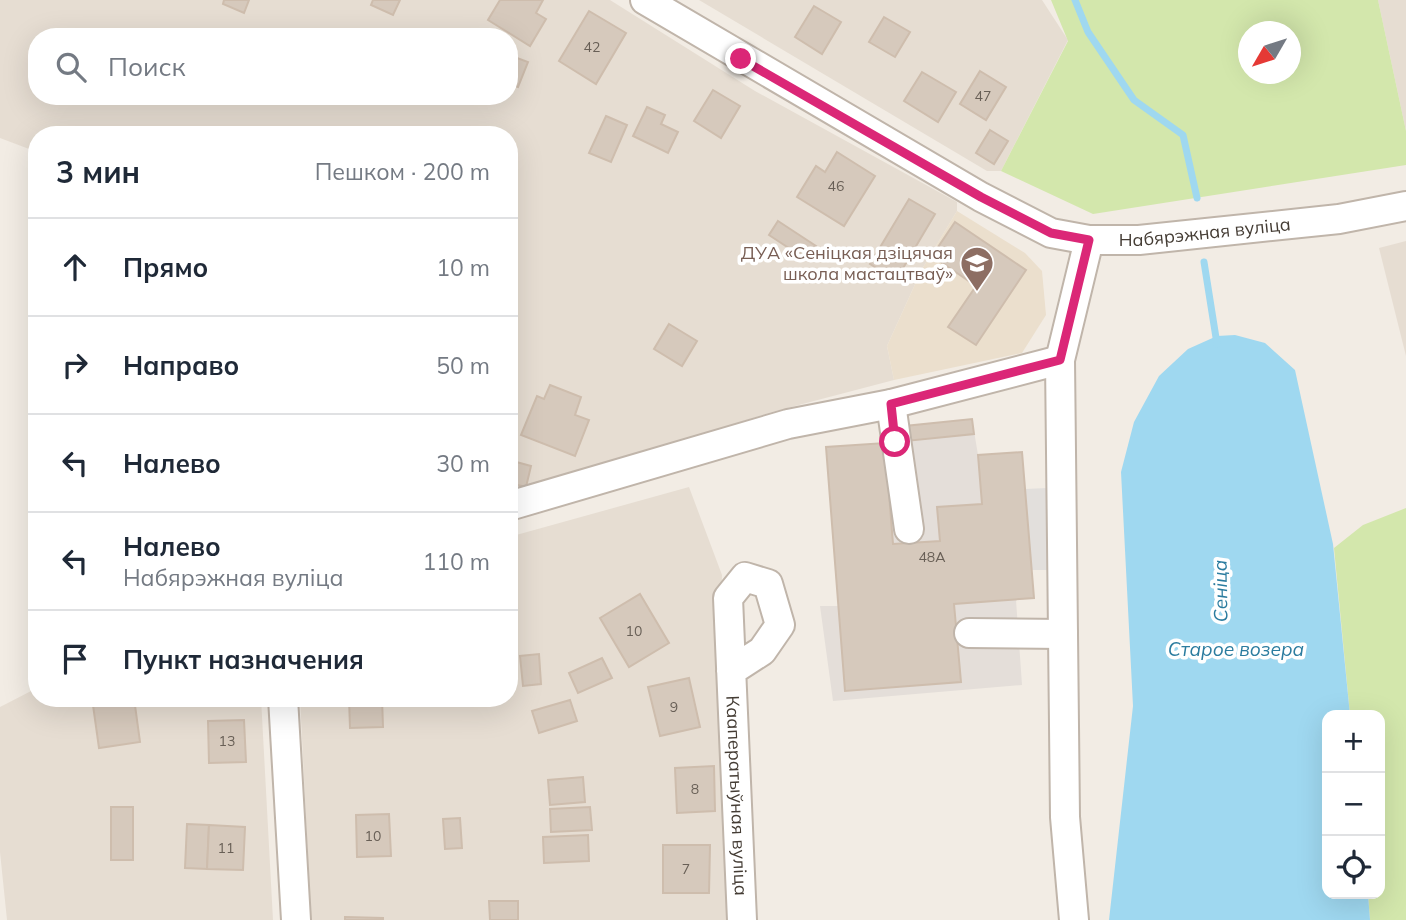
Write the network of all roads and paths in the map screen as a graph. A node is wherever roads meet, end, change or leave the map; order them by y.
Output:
1 (645, 0) edge
2 (1406, 206) edge
3 (1089, 240) junction
4 (1060, 360) junction
5 (891, 404) junction
6 (518, 503) edge
7 (909, 529) dead end
8 (970, 633) dead end
9 (1063, 634) junction
10 (732, 671) dead end
11 (283, 707) edge
12 (296, 920) edge
13 (742, 920) edge
14 (1074, 920) edge

1 - 3 street, Набярэжная вуліца
2 - 3 street, Набярэжная вуліца
3 - 4 street
4 - 5 street
4 - 9 street
5 - 6 street
5 - 7 street
8 - 9 street
9 - 14 street
10 - 13 street, Кааператыўная вуліца
11 - 12 street

